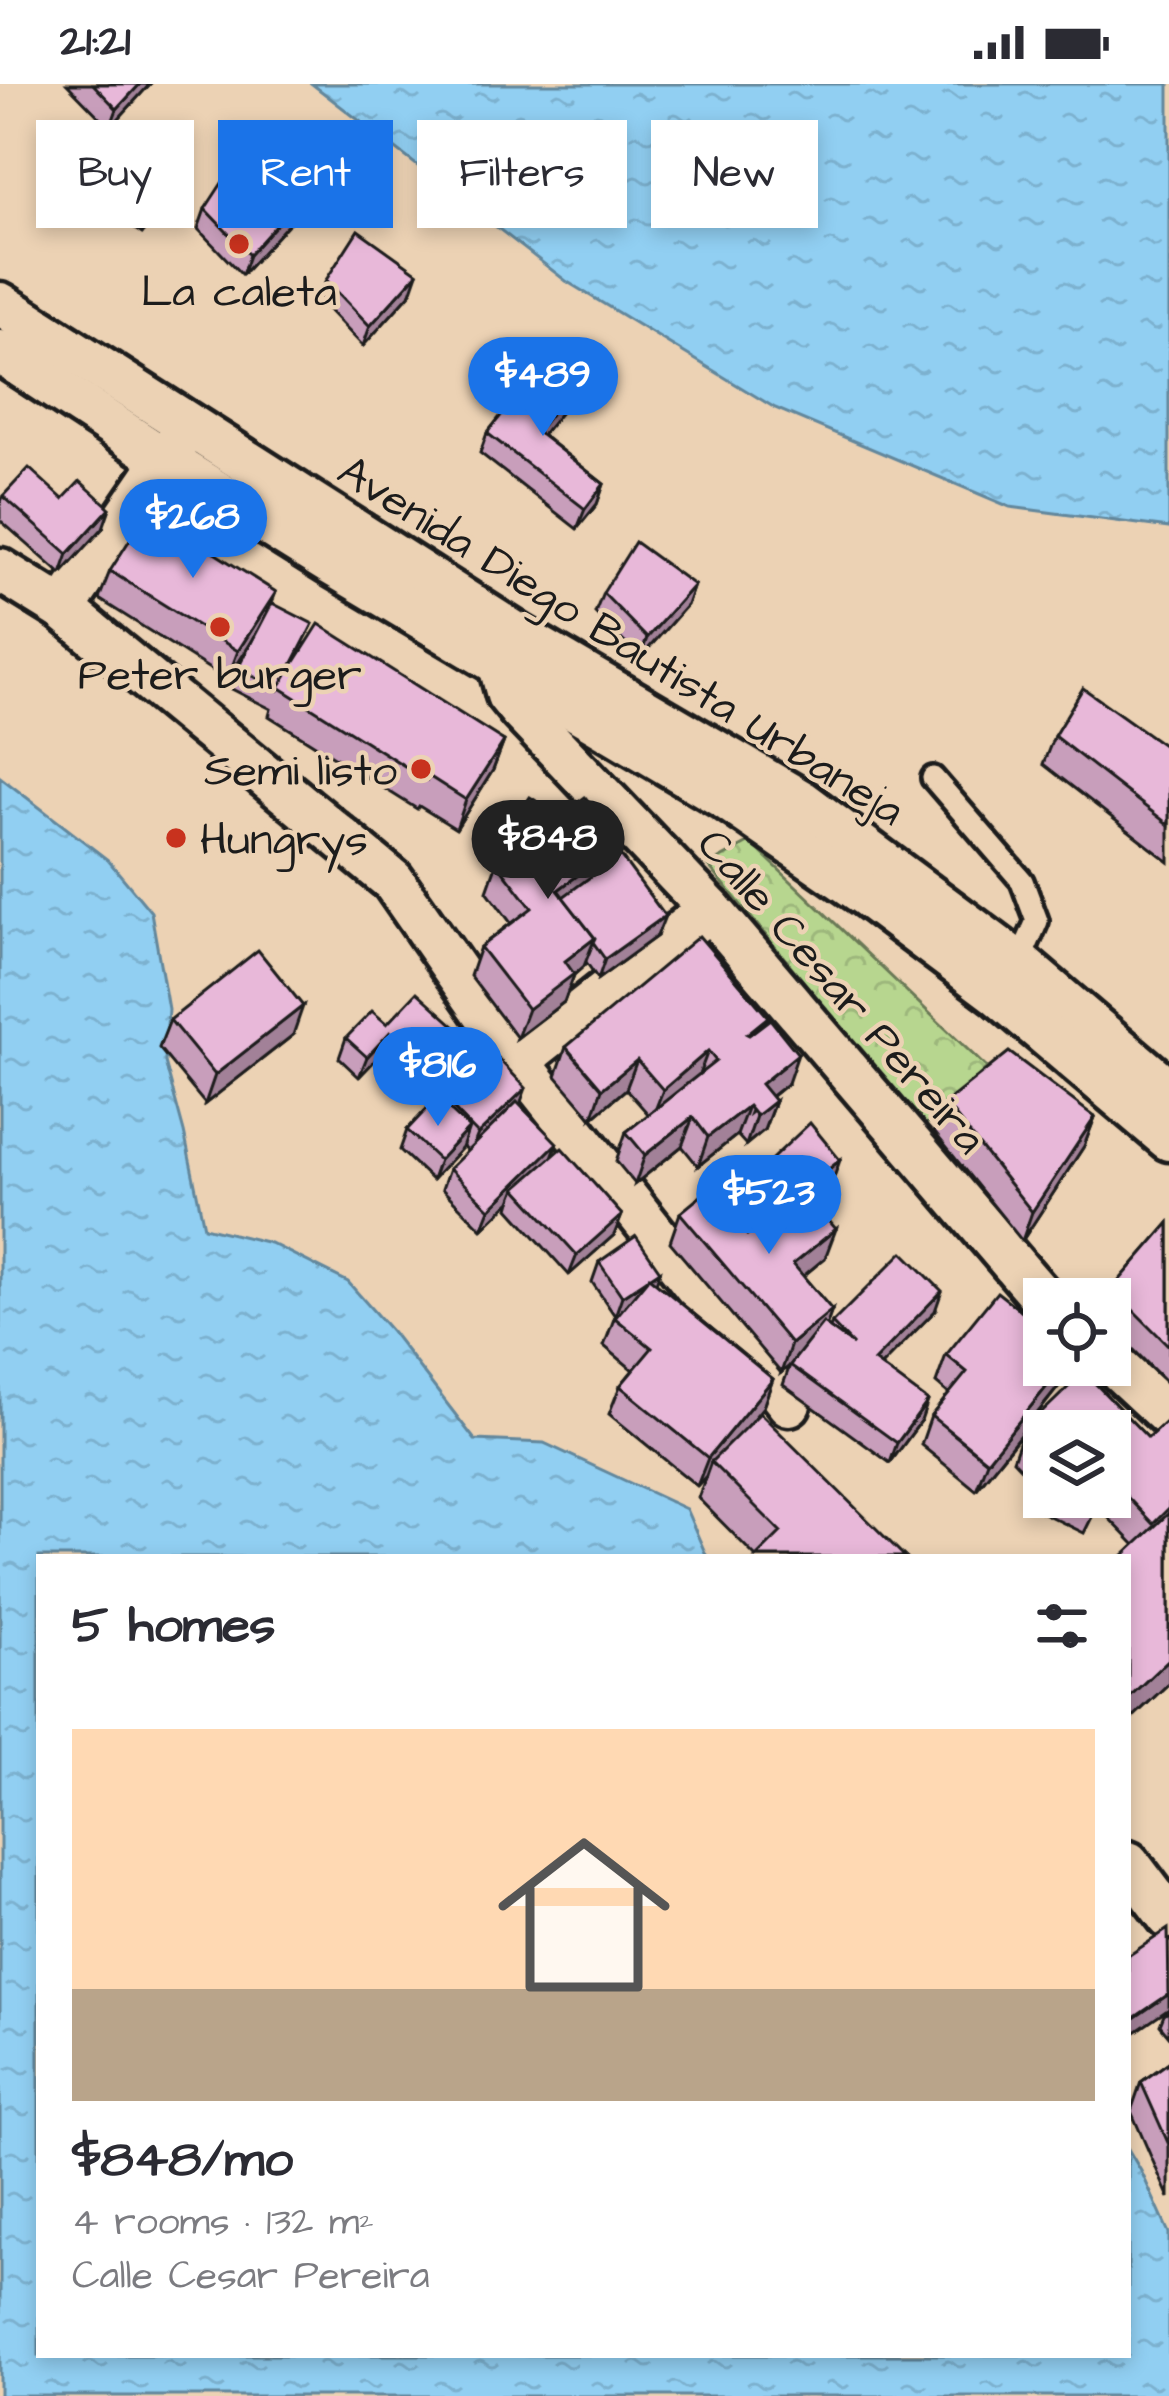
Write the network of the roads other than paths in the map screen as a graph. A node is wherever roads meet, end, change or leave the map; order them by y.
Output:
1 (0, 304) edge
2 (0, 352) edge
3 (189, 425) junction
4 (165, 460) junction
5 (0, 570) edge
6 (63, 609) junction
7 (505, 648) junction
8 (933, 778) dead end
9 (710, 909) junction
10 (1009, 979) junction
11 (518, 1061) junction
12 (1169, 1090) edge
13 (1169, 1139) edge
14 (1025, 1278) edge
15 (1131, 1381) edge
16 (789, 1404) dead end
17 (1169, 1416) edge
18 (1131, 1866) edge
19 (1169, 1917) edge

1 - 3 street, Avenida Diego Bautista Urbaneja
2 - 4 street, Avenida Diego Bautista Urbaneja
3 - 4 street
3 - 7 street, Avenida Diego Bautista Urbaneja
4 - 6 street
4 - 7 street, Avenida Diego Bautista Urbaneja
5 - 6 street
6 - 11 street
7 - 9 street, Calle Cesar Pereira
7 - 10 street, Avenida Diego Bautista Urbaneja
8 - 10 lane
9 - 11 street
9 - 14 street, Calle Cesar Pereira
10 - 12 street, Avenida Diego Bautista Urbaneja
10 - 13 street, Avenida Diego Bautista Urbaneja
11 - 16 street
15 - 17 street
18 - 19 street

